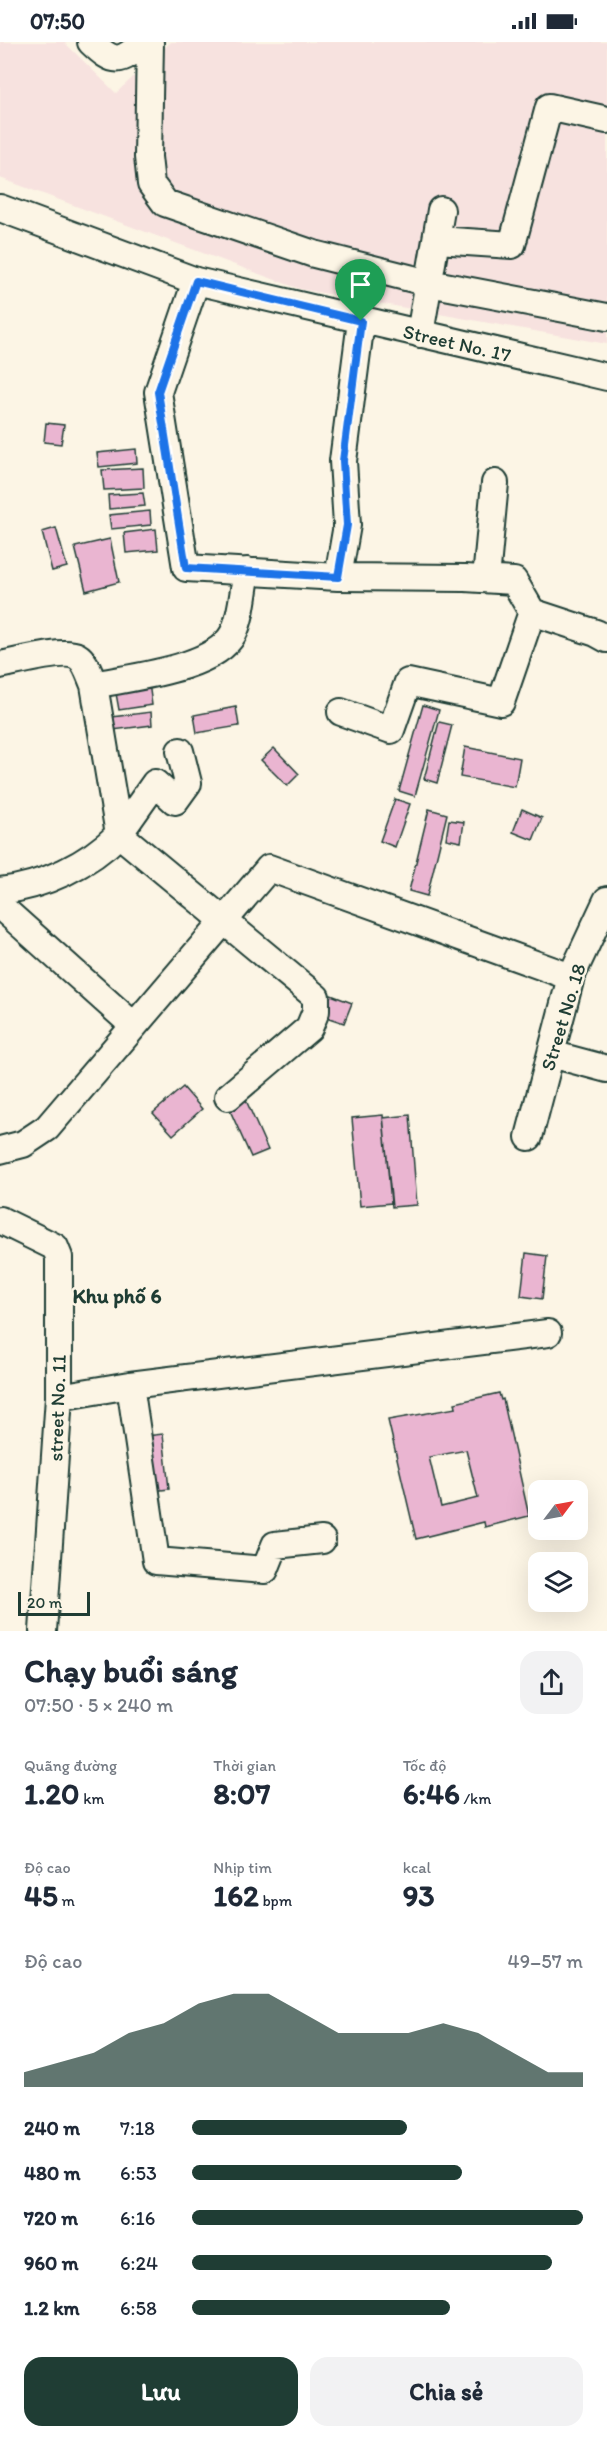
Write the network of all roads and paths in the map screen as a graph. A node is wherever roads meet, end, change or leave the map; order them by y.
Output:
1 (91, 42) edge
2 (144, 42) edge
3 (150, 42) edge
4 (607, 120) edge
5 (0, 208) edge
6 (441, 210) dead end
7 (437, 240) junction
8 (196, 281) junction
9 (429, 283) junction
10 (607, 317) edge
11 (361, 321) junction
12 (420, 334) junction
13 (607, 377) edge
14 (495, 483) dead end
15 (247, 572) junction
16 (338, 577) junction
17 (486, 579) junction
18 (532, 612) junction
19 (607, 639) edge
20 (0, 665) edge
21 (94, 685) junction
22 (341, 712) dead end
23 (180, 751) dead end
24 (119, 834) junction
25 (0, 891) edge
26 (607, 900) edge
27 (0, 906) edge
28 (224, 919) junction
29 (571, 977) junction
30 (134, 1026) junction
31 (550, 1054) junction
32 (607, 1069) edge
33 (228, 1097) dead end
34 (529, 1137) dead end
35 (0, 1150) edge
36 (0, 1220) edge
37 (548, 1333) dead end
38 (130, 1385) junction
39 (60, 1397) junction
40 (322, 1540) dead end
41 (43, 1631) edge

1 - 2 street
3 - 9 street
4 - 7 street
5 - 8 street, Street No. 17
6 - 7 street
7 - 9 street
8 - 11 street, Street No. 17
8 - 15 street
9 - 10 street
9 - 12 street
11 - 12 street, Street No. 17
11 - 16 street
12 - 13 street, Street No. 17
14 - 17 street
15 - 16 street
15 - 21 street
16 - 17 street
17 - 18 street
18 - 19 street
18 - 22 street
20 - 21 street
21 - 24 street
23 - 24 street
24 - 25 street
24 - 28 street
26 - 29 street, Street No. 18
27 - 30 street
28 - 29 street
28 - 30 street
28 - 33 street
29 - 31 street, Street No. 18
30 - 35 street
31 - 32 street
31 - 34 street, Street No. 18
36 - 39 street, street No. 11
37 - 38 street
38 - 39 street
38 - 40 street
39 - 41 street, street No. 11

